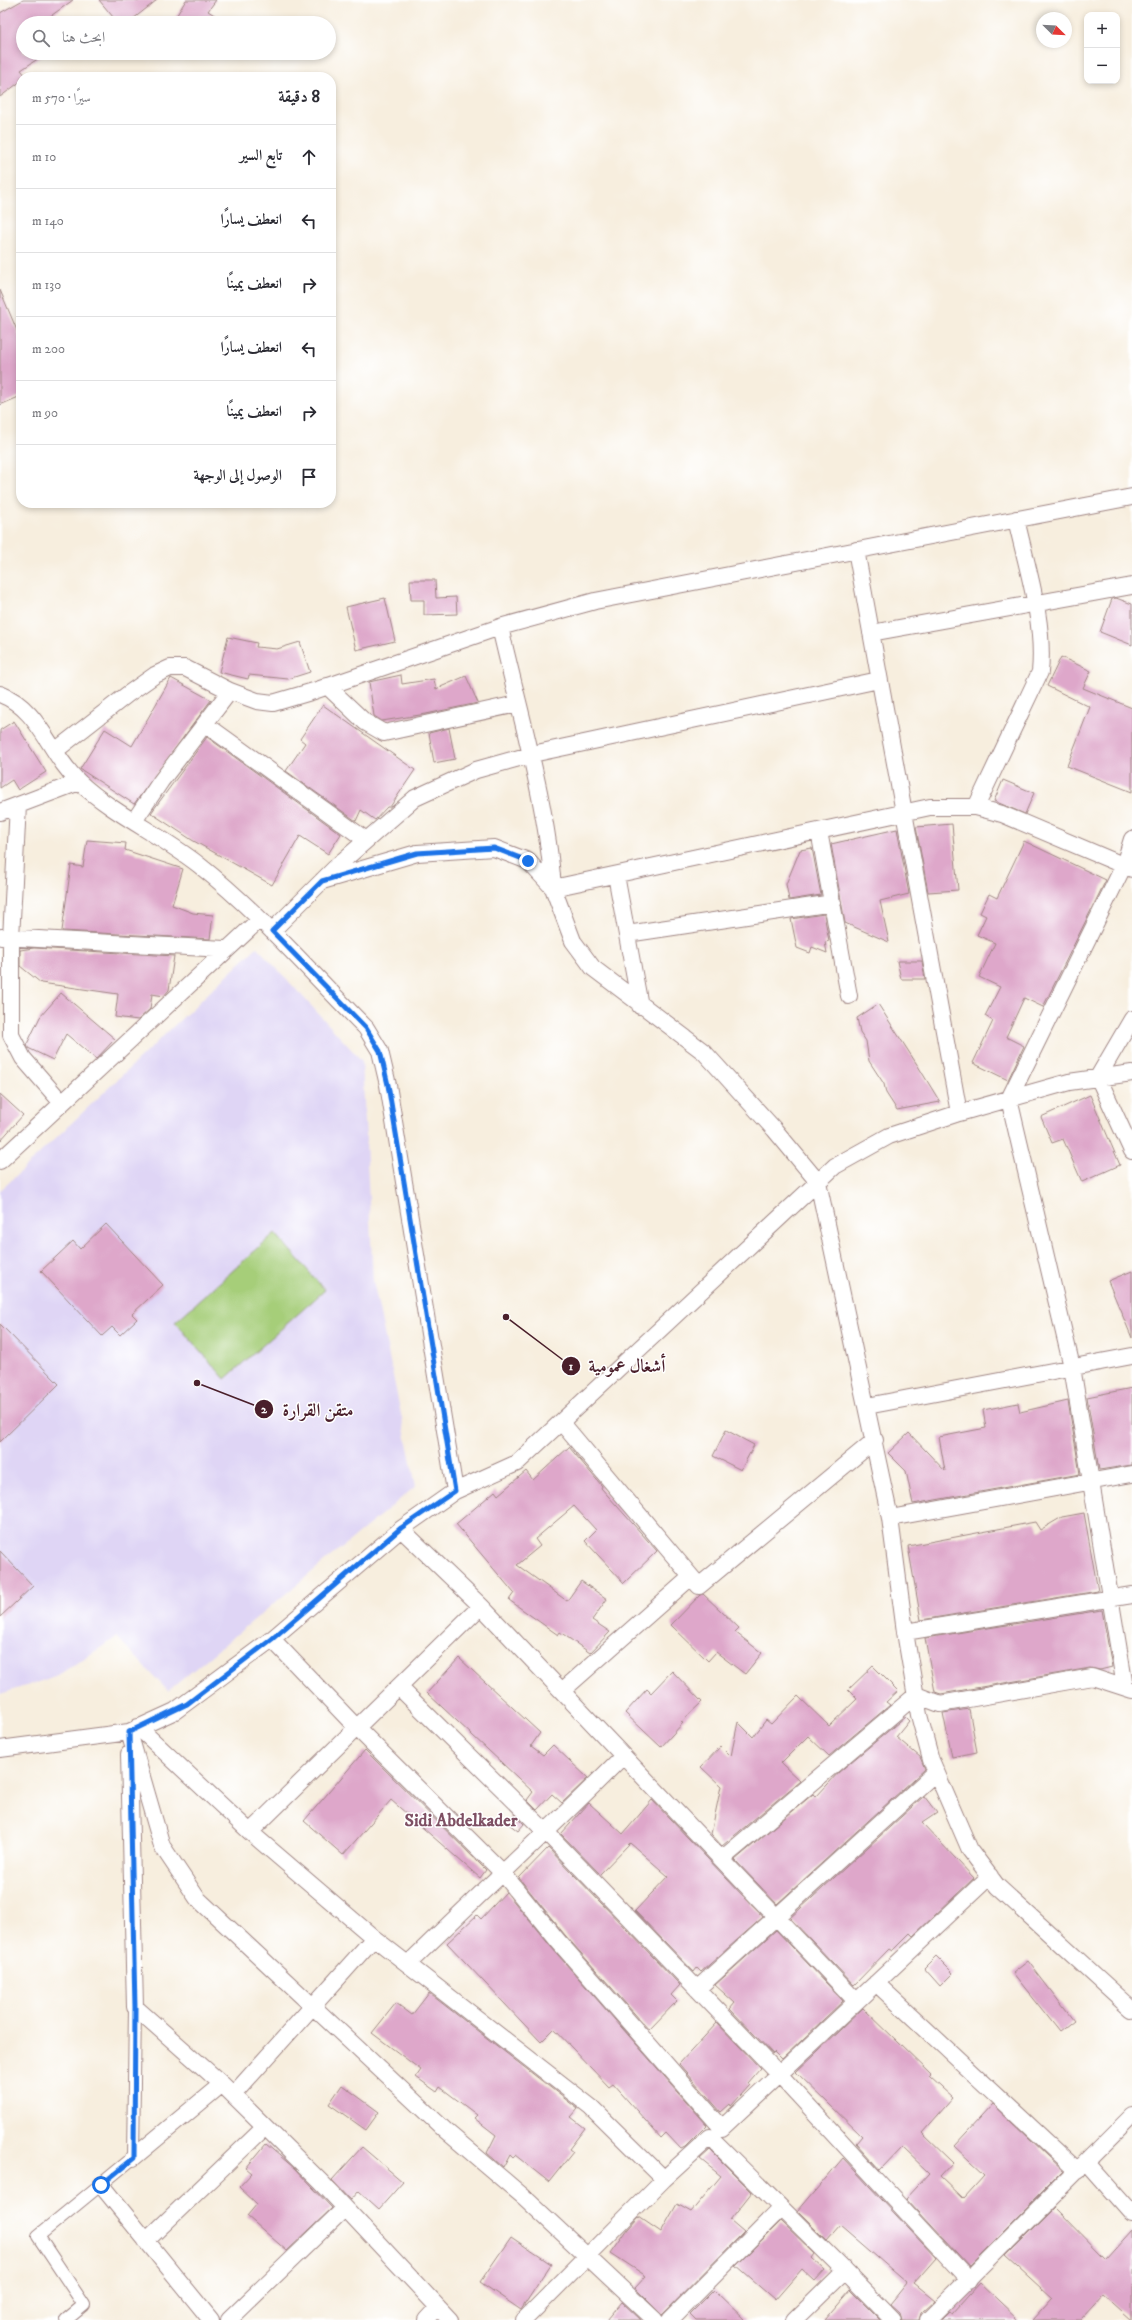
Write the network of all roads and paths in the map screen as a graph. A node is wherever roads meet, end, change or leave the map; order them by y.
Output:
1 (1132, 497) edge
2 (1016, 519) junction
3 (856, 550) junction
4 (1132, 586) edge
5 (1035, 603) junction
6 (500, 626) junction
7 (871, 633) junction
8 (879, 680) junction
9 (327, 686) junction
10 (230, 691) junction
11 (0, 694) edge
12 (517, 704) junction
13 (205, 724) junction
14 (55, 751) junction
15 (529, 755) junction
16 (79, 782) junction
17 (18, 805) junction
18 (976, 808) junction
19 (0, 812) edge
20 (905, 813) junction
21 (134, 821) junction
22 (819, 831) junction
23 (1132, 839) edge
24 (366, 840) junction
25 (1128, 867) edge
26 (616, 875) junction
27 (322, 881) junction
28 (553, 888) junction
29 (833, 903) junction
30 (259, 920) junction
31 (272, 931) junction
32 (627, 934) junction
33 (5, 937) edge
34 (225, 949) junction
35 (849, 996) dead end
36 (640, 1006) junction
37 (1132, 1019) edge
38 (5, 1036) edge
39 (1132, 1073) edge
40 (1098, 1077) junction
41 (1009, 1099) junction
42 (62, 1103) junction
43 (958, 1113) junction
44 (1132, 1151) edge
45 (0, 1161) edge
46 (818, 1182) junction
47 (1132, 1356) edge
48 (1072, 1367) junction
49 (867, 1406) junction
50 (562, 1423) junction
51 (875, 1440) junction
52 (1132, 1474) edge
53 (1091, 1482) junction
54 (455, 1491) junction
55 (890, 1518) junction
56 (401, 1528) junction
57 (691, 1577) junction
58 (1132, 1595) edge
59 (1111, 1600) junction
60 (481, 1606) junction
61 (905, 1632) junction
62 (272, 1639) junction
63 (399, 1687) junction
64 (1129, 1688) edge
65 (562, 1691) junction
66 (916, 1695) junction
67 (357, 1728) junction
68 (133, 1730) junction
69 (0, 1749) edge
70 (623, 1756) junction
71 (936, 1772) junction
72 (250, 1832) junction
73 (546, 1833) junction
74 (722, 1859) junction
75 (502, 1872) junction
76 (990, 1876) junction
77 (777, 1917) junction
78 (374, 1938) junction
79 (408, 1964) junction
80 (876, 1983) junction
81 (697, 1989) junction
82 (856, 2001) junction
83 (135, 2007) junction
84 (313, 2008) junction
85 (1132, 2009) edge
86 (779, 2074) junction
87 (227, 2090) junction
88 (1132, 2116) edge
89 (265, 2127) junction
90 (716, 2133) junction
91 (134, 2158) junction
92 (1082, 2167) junction
93 (664, 2179) junction
94 (101, 2185) junction
95 (345, 2208) junction
96 (781, 2208) junction
97 (1132, 2214) edge
98 (146, 2241) junction
99 (588, 2256) junction
100 (845, 2271) junction
101 (969, 2280) junction
102 (438, 2307) junction
103 (66, 2320) edge
104 (211, 2320) edge
105 (229, 2320) edge
106 (426, 2320) edge
107 (450, 2320) edge
108 (524, 2320) edge
109 (655, 2320) edge
110 (670, 2320) edge
111 (795, 2320) edge
112 (893, 2320) edge
113 (928, 2320) edge

1 - 2 street
2 - 3 street
2 - 5 street
3 - 6 street
3 - 7 street
4 - 5 street
5 - 7 street
5 - 18 street
6 - 9 street
6 - 12 street
7 - 8 street
8 - 15 street
8 - 20 street
9 - 10 street
9 - 12 street
10 - 13 street
10 - 14 street
11 - 14 street
12 - 15 street
13 - 21 street
13 - 24 street
14 - 16 street
15 - 24 street
15 - 28 street
16 - 17 street
16 - 21 street
17 - 19 street
17 - 33 street
18 - 20 street
18 - 25 street
20 - 22 street
20 - 43 street
21 - 30 street
22 - 26 street
22 - 29 street
23 - 25 street
24 - 27 street
25 - 41 street
26 - 28 street
26 - 32 street
27 - 28 street
27 - 31 street
28 - 36 street
29 - 32 street
29 - 35 street
30 - 31 street
30 - 34 street
31 - 54 street
32 - 36 street
33 - 34 street
33 - 38 street
34 - 42 street
36 - 46 street
37 - 40 street
38 - 42 street
39 - 40 street
40 - 41 street
40 - 44 street
41 - 43 street
41 - 48 street
42 - 45 street
43 - 46 street
46 - 49 street
46 - 50 street
47 - 48 street
48 - 49 street
48 - 53 street
49 - 51 street
50 - 54 street
50 - 57 street
51 - 55 street
51 - 57 street
52 - 53 street
53 - 55 street
53 - 59 street
54 - 56 street
55 - 61 street
56 - 60 street
56 - 62 street
57 - 65 street
58 - 59 street
59 - 61 street
59 - 64 street
60 - 63 street
60 - 65 street
61 - 66 street
62 - 67 street
62 - 68 street
63 - 67 street
63 - 73 street
64 - 66 street
65 - 70 street
66 - 71 street
66 - 74 street
67 - 72 street
67 - 75 street
68 - 69 street
68 - 72 street
68 - 83 street
68 - 84 street
70 - 73 street
70 - 74 street
71 - 76 street
71 - 77 street
72 - 78 street
73 - 75 street
73 - 81 street
74 - 77 street
75 - 79 street
75 - 90 street
76 - 80 street
76 - 85 street
77 - 81 street
77 - 82 street
78 - 79 street
78 - 84 street
79 - 93 street
80 - 82 street
80 - 92 street
81 - 86 street
82 - 86 street
83 - 87 street
83 - 91 street
84 - 87 street
84 - 99 street
86 - 90 street
86 - 101 street
87 - 89 street
87 - 91 street
88 - 92 street
89 - 95 street
89 - 98 street
90 - 93 street
90 - 96 street
91 - 94 street
92 - 97 street
92 - 101 street
93 - 99 street
94 - 98 street
94 - 103 street
95 - 102 street
95 - 105 street
96 - 100 street
96 - 110 street
98 - 104 street
99 - 108 street
99 - 109 street
100 - 111 street
100 - 112 street
101 - 113 street
102 - 106 street
102 - 107 street

